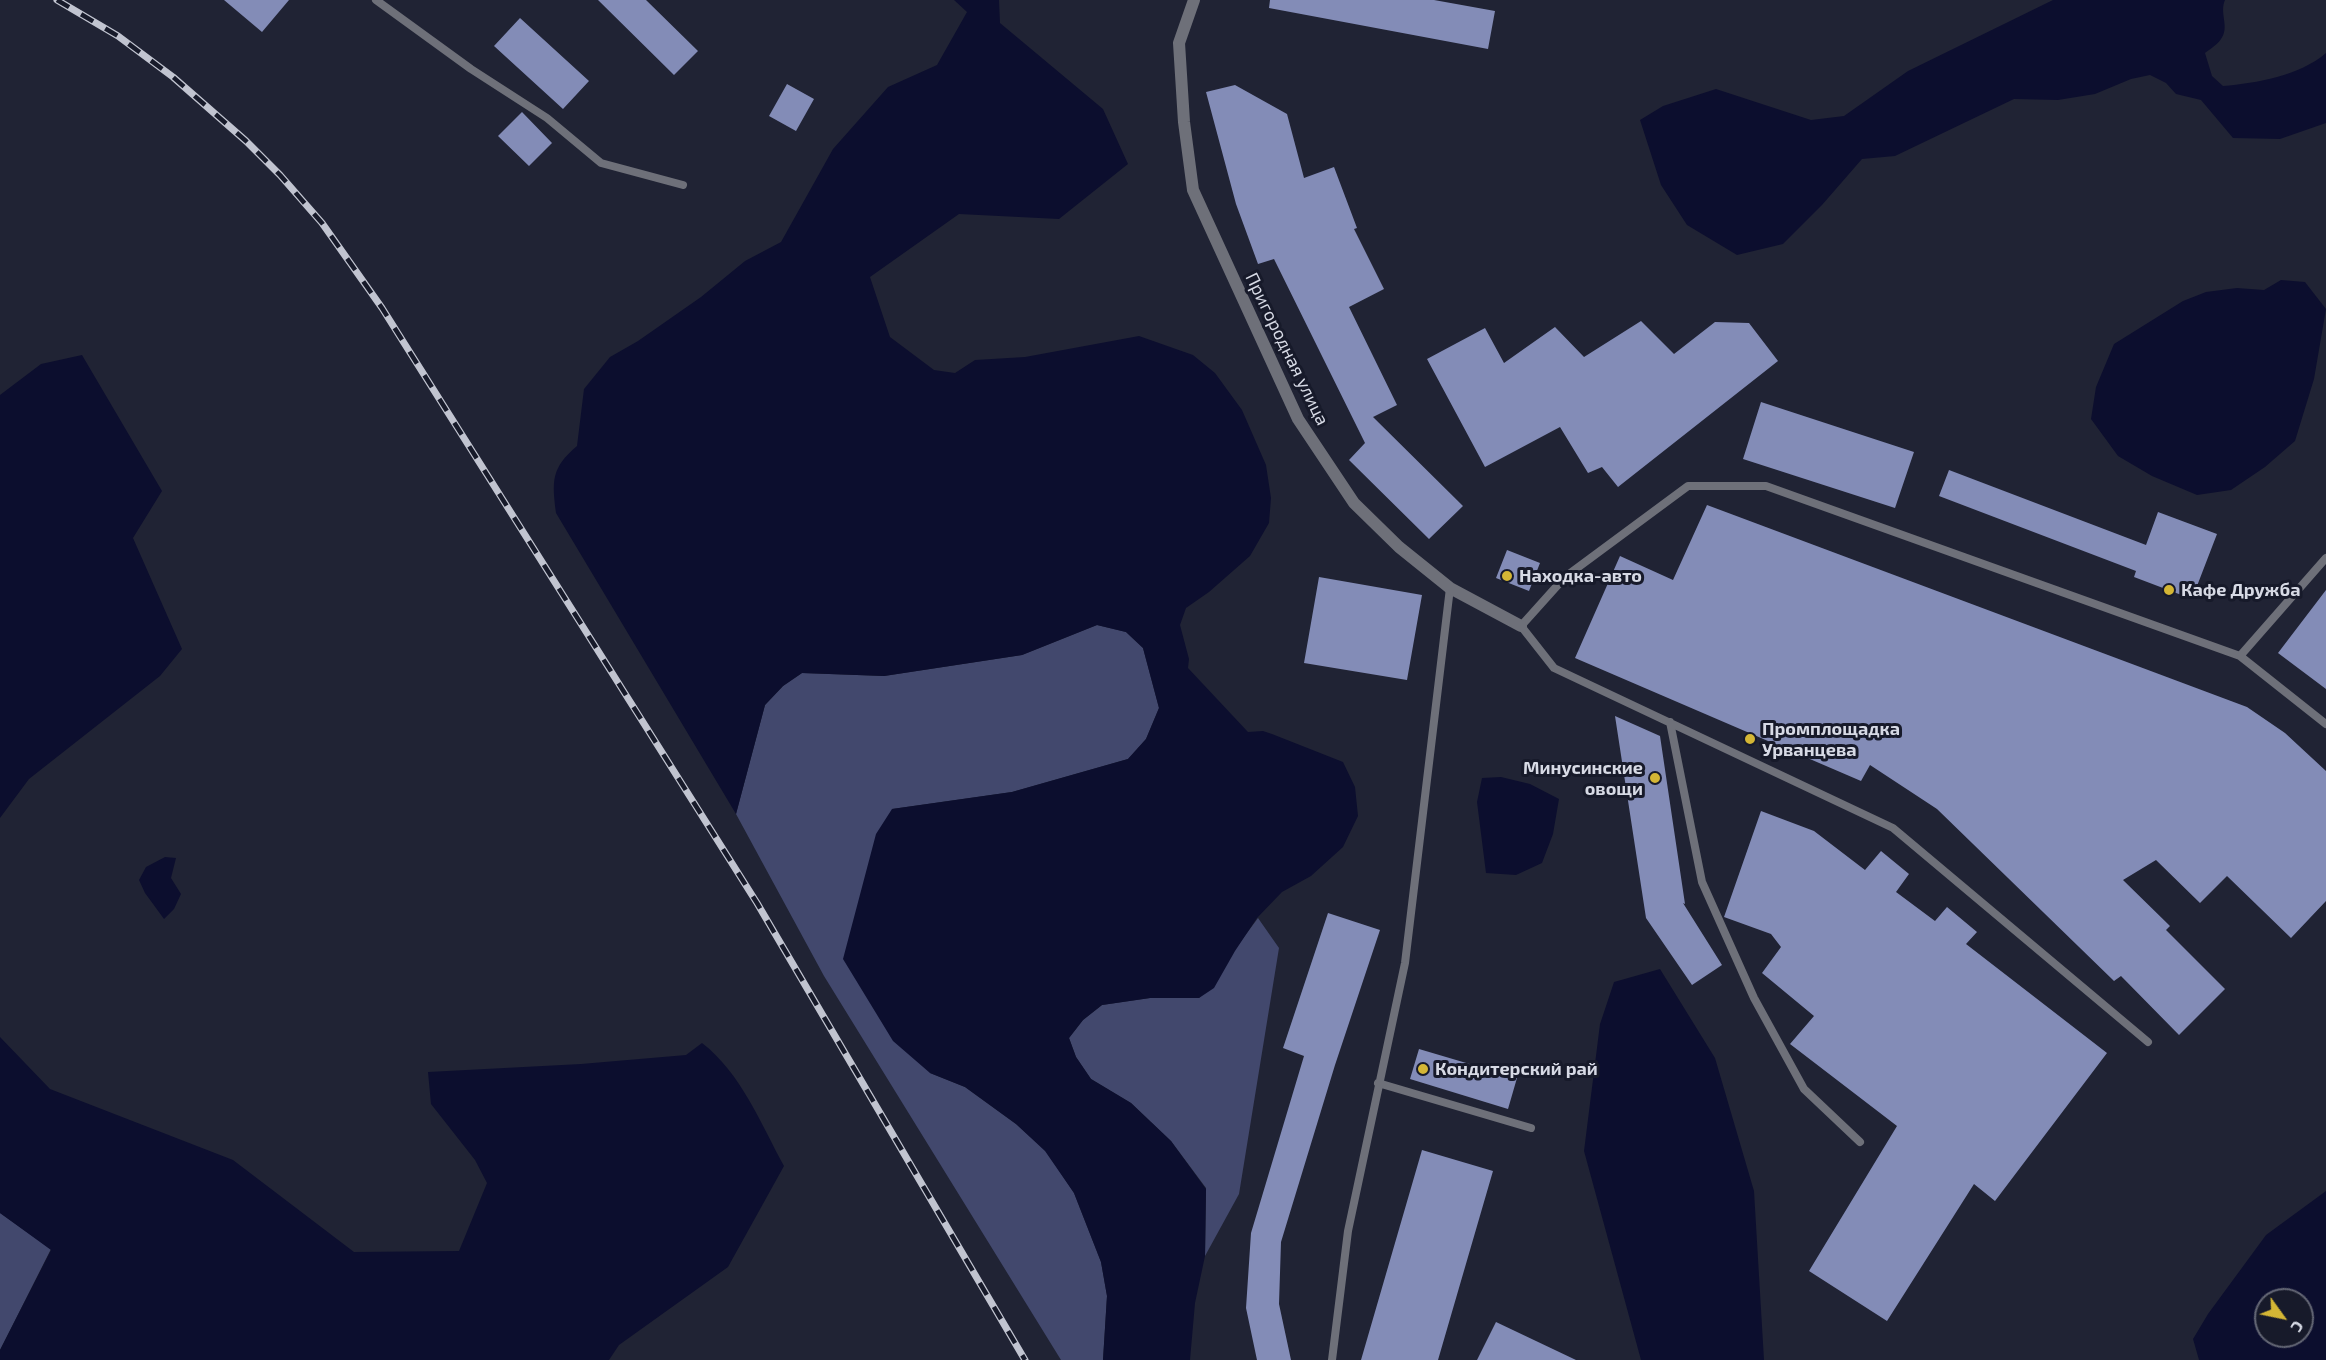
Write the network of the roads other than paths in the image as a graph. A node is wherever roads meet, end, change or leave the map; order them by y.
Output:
1 (376, 0) edge
2 (1194, 0) edge
3 (683, 185) dead end
4 (2326, 558) edge
5 (1450, 588) junction
6 (1521, 626) junction
7 (2240, 656) junction
8 (1670, 722) junction
9 (2326, 724) edge
10 (2148, 1042) dead end
11 (1378, 1083) junction
12 (1531, 1128) dead end
13 (1860, 1142) dead end
14 (1332, 1360) edge

1 - 3 lane
2 - 5 street, Пригородная улица
4 - 7 lane
5 - 6 street, Пригородная улица
5 - 11 lane
6 - 7 lane
6 - 8 lane
7 - 9 lane
8 - 10 lane
8 - 13 lane
11 - 12 lane
11 - 14 lane

